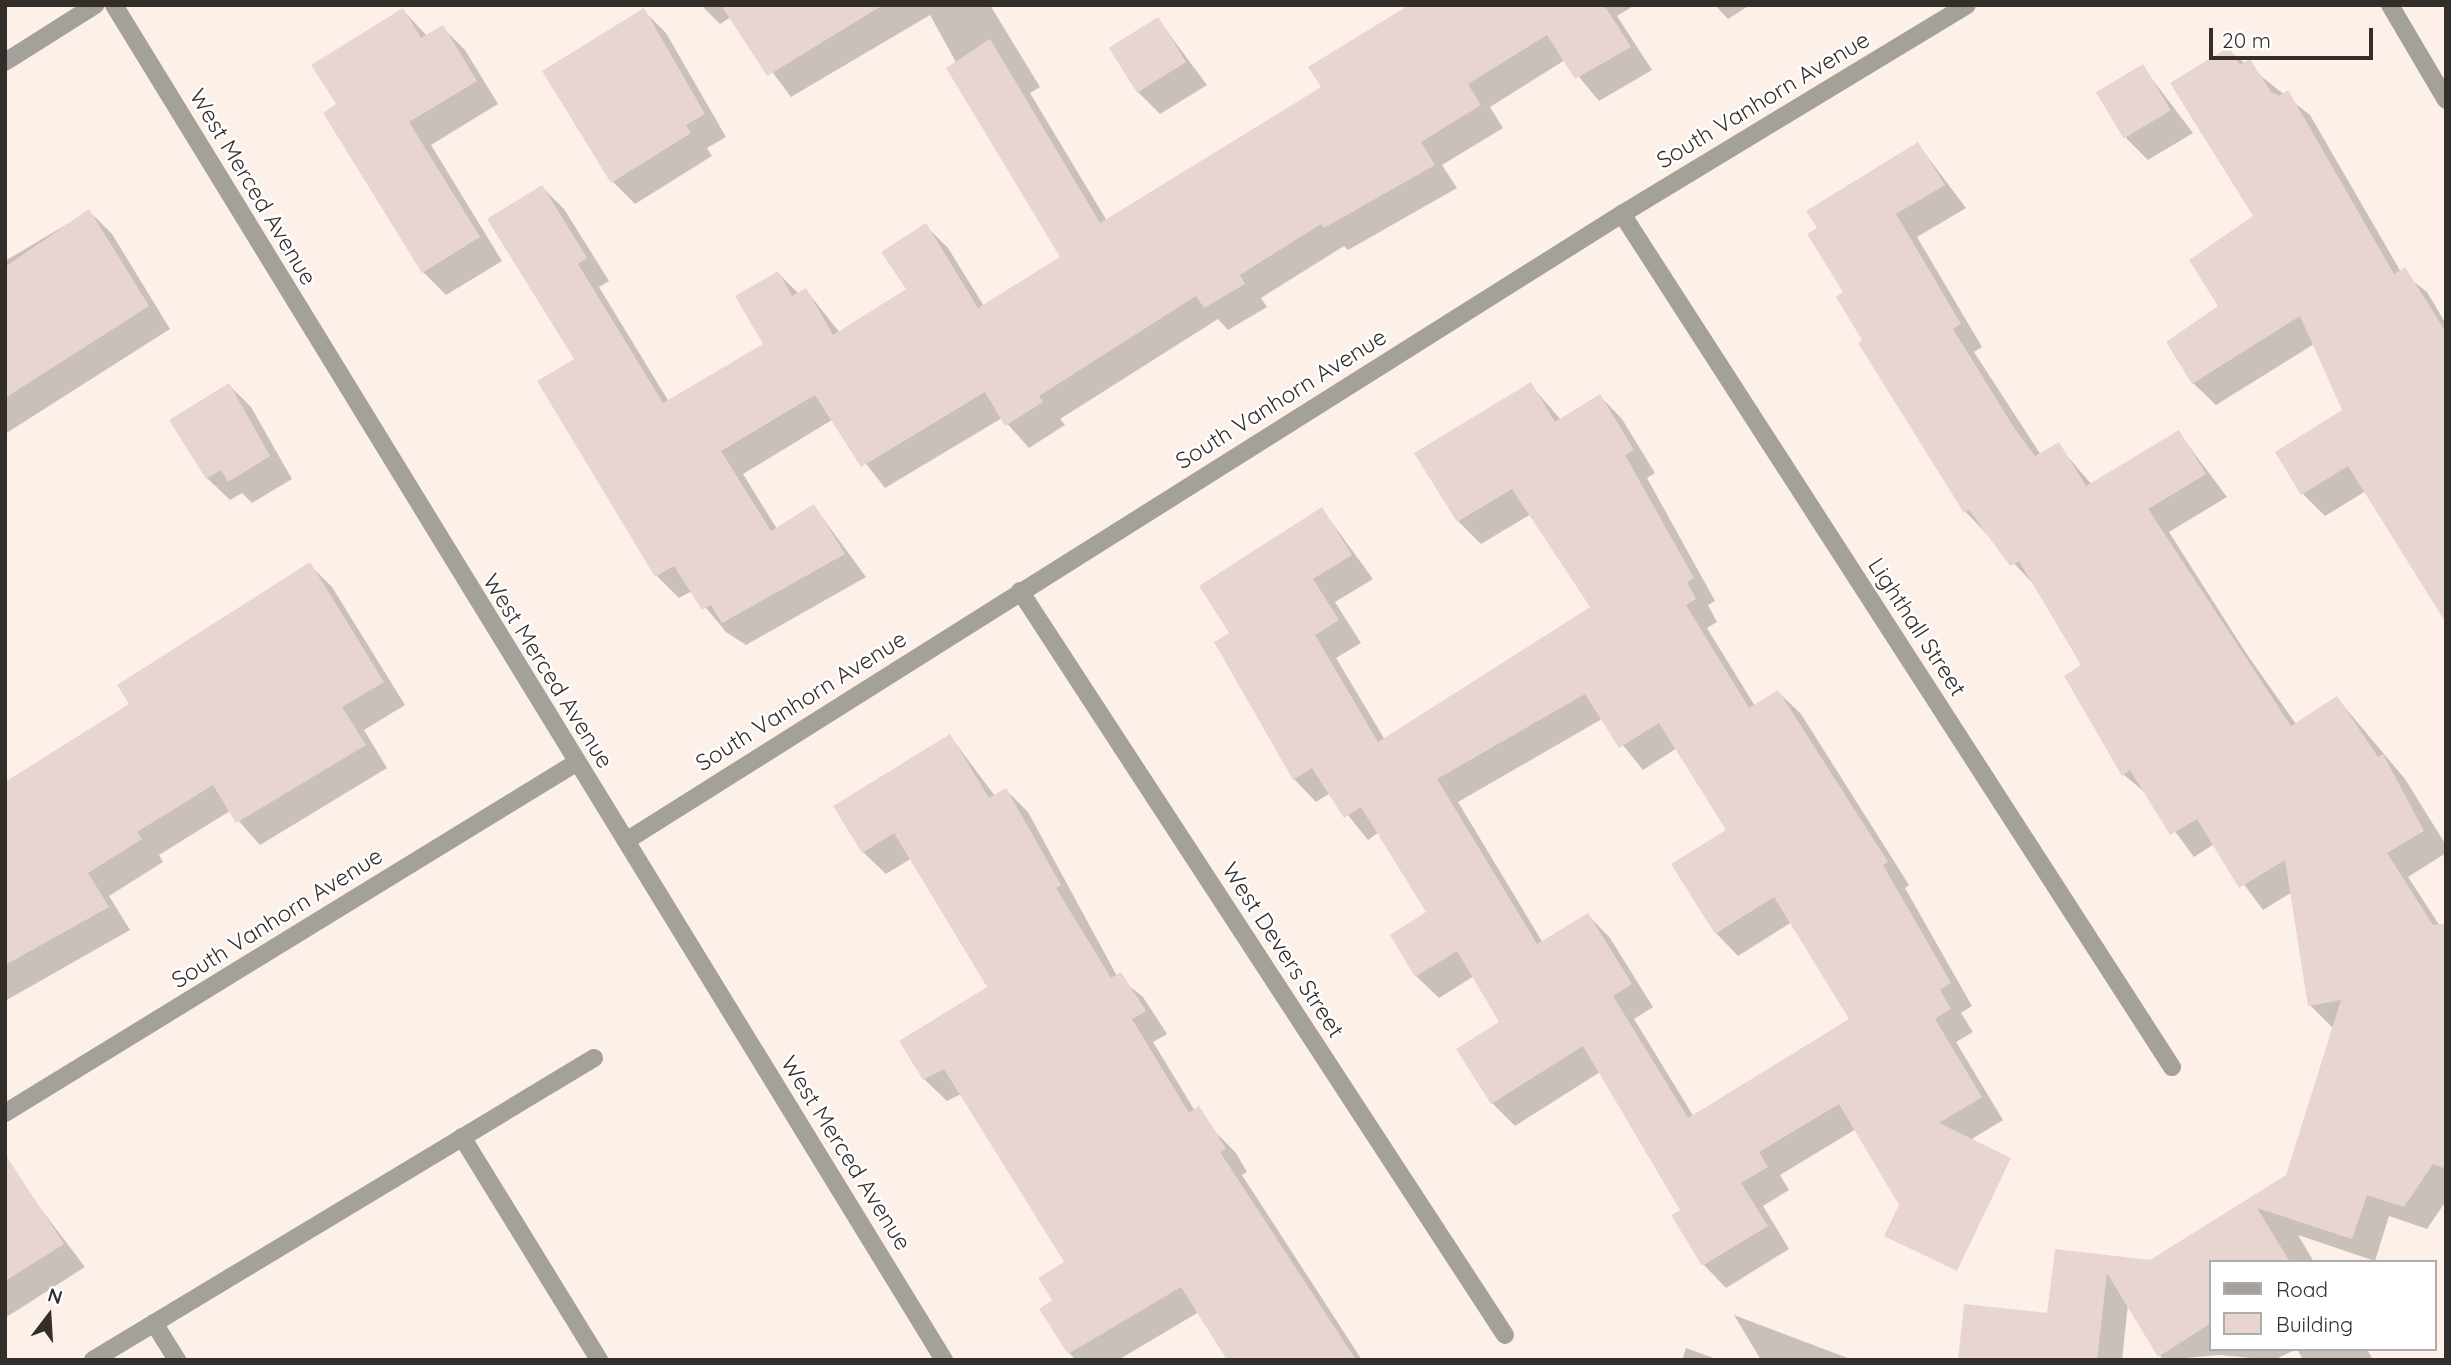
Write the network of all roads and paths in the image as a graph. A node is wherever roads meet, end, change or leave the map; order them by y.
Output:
1 (95, 5) edge
2 (114, 5) edge
3 (1967, 5) edge
4 (2390, 5) edge
5 (5, 62) edge
6 (2446, 100) edge
7 (1622, 214) junction
8 (1020, 591) junction
9 (575, 764) junction
10 (626, 841) junction
11 (594, 1058) dead end
12 (2172, 1068) dead end
13 (5, 1113) edge
14 (462, 1137) junction
15 (154, 1323) junction
16 (1505, 1335) dead end
17 (93, 1360) edge
18 (177, 1360) edge
19 (599, 1360) edge
20 (944, 1360) edge

1 - 5 street
2 - 9 street, West Merced Avenue
3 - 7 street, South Vanhorn Avenue
4 - 6 street
7 - 8 street, South Vanhorn Avenue
7 - 12 street, Lighthall Street
8 - 10 street, South Vanhorn Avenue
8 - 16 street, West Devers Street
9 - 10 street, West Merced Avenue
9 - 13 street, South Vanhorn Avenue
10 - 20 street, West Merced Avenue
11 - 14 street
14 - 15 street
14 - 19 street
15 - 17 street
15 - 18 street

